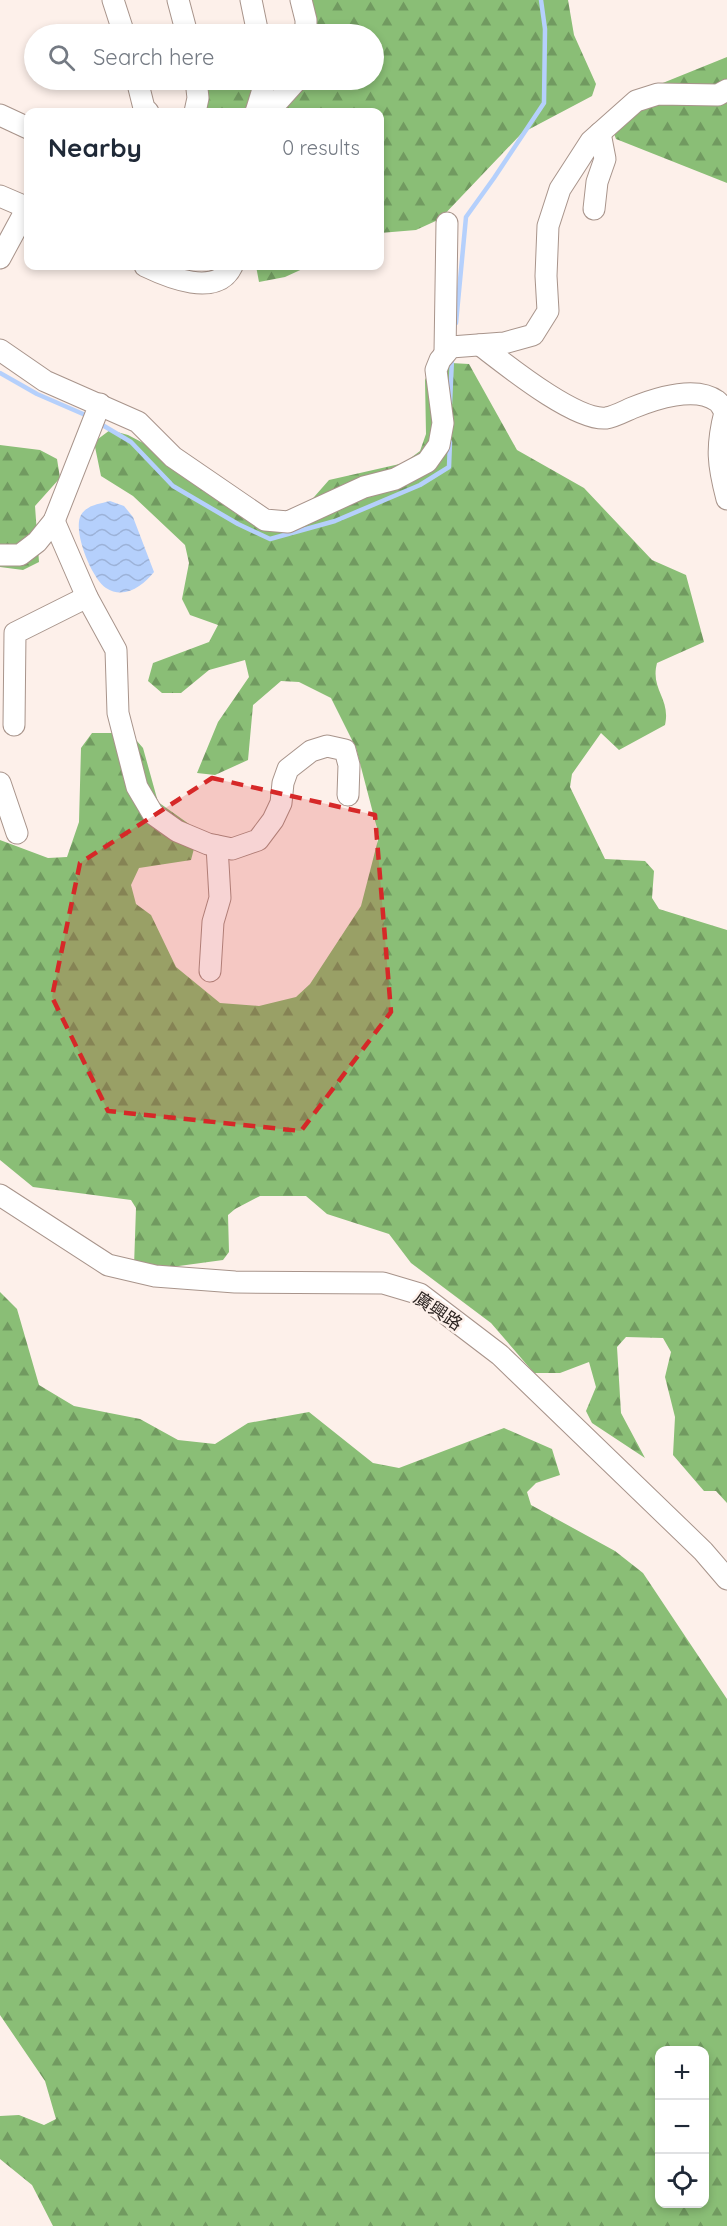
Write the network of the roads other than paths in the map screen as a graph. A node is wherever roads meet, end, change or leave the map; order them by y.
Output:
1 (113, 0) edge
2 (178, 0) edge
3 (251, 0) edge
4 (301, 0) edge
5 (121, 24) edge
6 (184, 24) edge
7 (256, 24) edge
8 (306, 24) edge
9 (140, 90) edge
10 (197, 90) edge
11 (262, 90) edge
12 (288, 90) edge
13 (727, 90) edge
14 (144, 108) edge
15 (196, 108) edge
16 (257, 108) edge
17 (264, 108) edge
18 (0, 115) edge
19 (24, 126) edge
20 (600, 133) junction
21 (0, 196) edge
22 (24, 206) edge
23 (594, 209) dead end
24 (24, 215) edge
25 (447, 223) dead end
26 (0, 258) edge
27 (153, 270) edge
28 (230, 270) edge
29 (460, 348) junction
30 (0, 350) edge
31 (99, 407) junction
32 (727, 500) edge
33 (54, 521) junction
34 (0, 555) edge
35 (87, 597) junction
36 (14, 725) dead end
37 (0, 783) edge
38 (348, 795) dead end
39 (16, 833) dead end
40 (217, 846) junction
41 (210, 971) dead end
42 (0, 1196) edge
43 (727, 1580) edge

1 - 5 street
2 - 6 street
3 - 7 street
4 - 8 street
9 - 14 street
10 - 15 street
11 - 16 street
12 - 17 street
13 - 20 street
18 - 19 street
20 - 23 street
20 - 29 street
21 - 22 street
24 - 26 street
25 - 29 street
27 - 28 street
29 - 31 street
29 - 32 street
30 - 31 street
31 - 33 street
33 - 34 street
33 - 35 street
35 - 36 street
35 - 40 street
37 - 39 street
38 - 40 street
40 - 41 street
42 - 43 street, 廣興路

